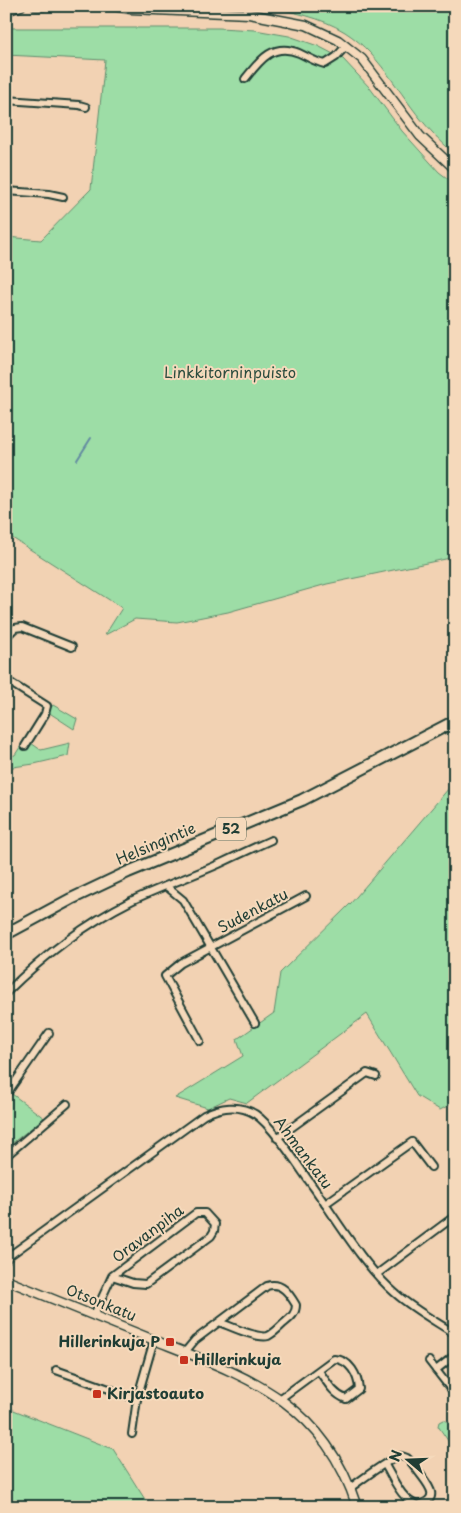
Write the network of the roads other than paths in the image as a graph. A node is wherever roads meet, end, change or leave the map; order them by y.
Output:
1 (21, 6) edge
2 (36, 6) edge
3 (43, 6) edge
4 (114, 6) edge
5 (6, 11) edge
6 (346, 46) junction
7 (245, 79) dead end
8 (6, 100) edge
9 (86, 107) dead end
10 (455, 169) edge
11 (6, 191) edge
12 (63, 197) dead end
13 (6, 637) edge
14 (72, 647) dead end
15 (6, 680) edge
16 (455, 721) edge
17 (25, 746) dead end
18 (270, 840) dead end
19 (166, 886) junction
20 (306, 896) dead end
21 (6, 934) edge
22 (212, 947) junction
23 (6, 993) edge
24 (255, 1023) dead end
25 (49, 1033) dead end
26 (200, 1042) dead end
27 (376, 1076) dead end
28 (6, 1095) edge
29 (67, 1104) dead end
30 (277, 1138) junction
31 (6, 1156) edge
32 (431, 1166) dead end
33 (325, 1204) junction
34 (455, 1216) edge
35 (6, 1260) edge
36 (377, 1274) junction
37 (112, 1276) junction
38 (6, 1280) edge
39 (94, 1315) junction
40 (219, 1322) junction
41 (455, 1334) edge
42 (154, 1340) junction
43 (185, 1352) junction
44 (455, 1355) edge
45 (429, 1361) dead end
46 (56, 1370) dead end
47 (319, 1370) junction
48 (436, 1370) junction
49 (450, 1388) dead end
50 (281, 1398) junction
51 (137, 1399) junction
52 (132, 1434) dead end
53 (385, 1465) junction
54 (350, 1488) junction
55 (357, 1507) edge

1 - 5 street
2 - 3 street
4 - 6 street
6 - 7 street
6 - 10 street
8 - 9 street
11 - 12 street
13 - 14 street
15 - 17 street
16 - 21 main road, Helsingintie / 52
18 - 19 street
19 - 22 street
19 - 23 street
20 - 22 street, Sudenkatu
22 - 24 street
22 - 26 street, Sudenkatu
25 - 28 street
27 - 30 street
29 - 31 street
30 - 33 street, Ahmankatu
30 - 35 street, Ahmankatu
32 - 33 street
33 - 36 street, Ahmankatu
34 - 36 street
36 - 41 street, Ahmankatu
37 - 37 street, Oravanpiha
37 - 39 street, Oravanpiha
38 - 39 street, Otsonkatu
39 - 42 street, Otsonkatu
40 - 40 street
40 - 43 street
42 - 43 street, Otsonkatu
42 - 51 street
43 - 50 street, Otsonkatu
44 - 48 street
45 - 48 street
46 - 51 street
47 - 47 street
47 - 50 street
48 - 49 street
50 - 54 street, Otsonkatu
51 - 52 street
53 - 53 street
53 - 54 street
54 - 55 street, Otsonkatu

